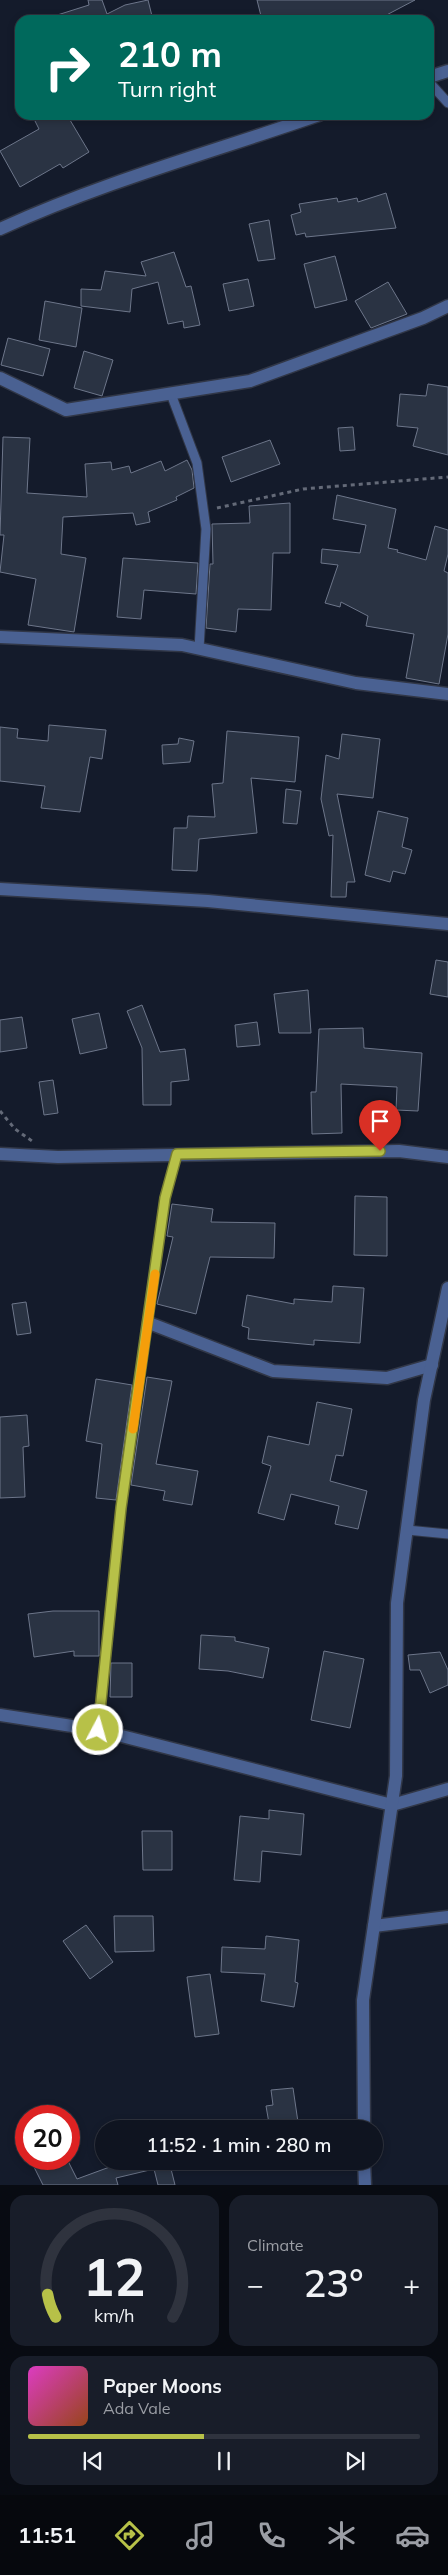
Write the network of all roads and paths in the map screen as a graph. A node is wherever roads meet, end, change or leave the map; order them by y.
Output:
1 (448, 70) edge
2 (434, 75) edge
3 (434, 88) edge
4 (448, 103) edge
5 (304, 120) edge
6 (0, 229) edge
7 (448, 306) edge
8 (0, 378) edge
9 (171, 394) junction
10 (448, 477) edge
11 (204, 511) junction
12 (0, 637) edge
13 (198, 649) junction
14 (448, 694) edge
15 (0, 889) edge
16 (448, 924) edge
17 (0, 1111) edge
18 (36, 1143) dead end
19 (0, 1154) edge
20 (177, 1154) junction
21 (448, 1157) edge
22 (448, 1293) edge
23 (149, 1323) junction
24 (432, 1365) junction
25 (406, 1530) junction
26 (448, 1534) edge
27 (0, 1715) edge
28 (98, 1730) junction
29 (448, 1789) edge
30 (392, 1805) junction
31 (448, 1917) edge
32 (374, 1926) junction
33 (364, 2120) edge
34 (364, 2170) edge
35 (364, 2185) edge

1 - 2 street
3 - 4 lane
5 - 6 street
7 - 9 street
8 - 9 street
9 - 11 lane
10 - 11 path
11 - 13 lane
12 - 13 street
13 - 14 street
15 - 16 street
17 - 18 path
19 - 20 street
20 - 21 street
20 - 23 lane
22 - 24 street
23 - 24 street
23 - 28 lane
24 - 25 street
25 - 26 lane
25 - 30 street
27 - 28 street
28 - 30 street
29 - 30 street
30 - 32 street
31 - 32 street
32 - 33 street
34 - 35 street

